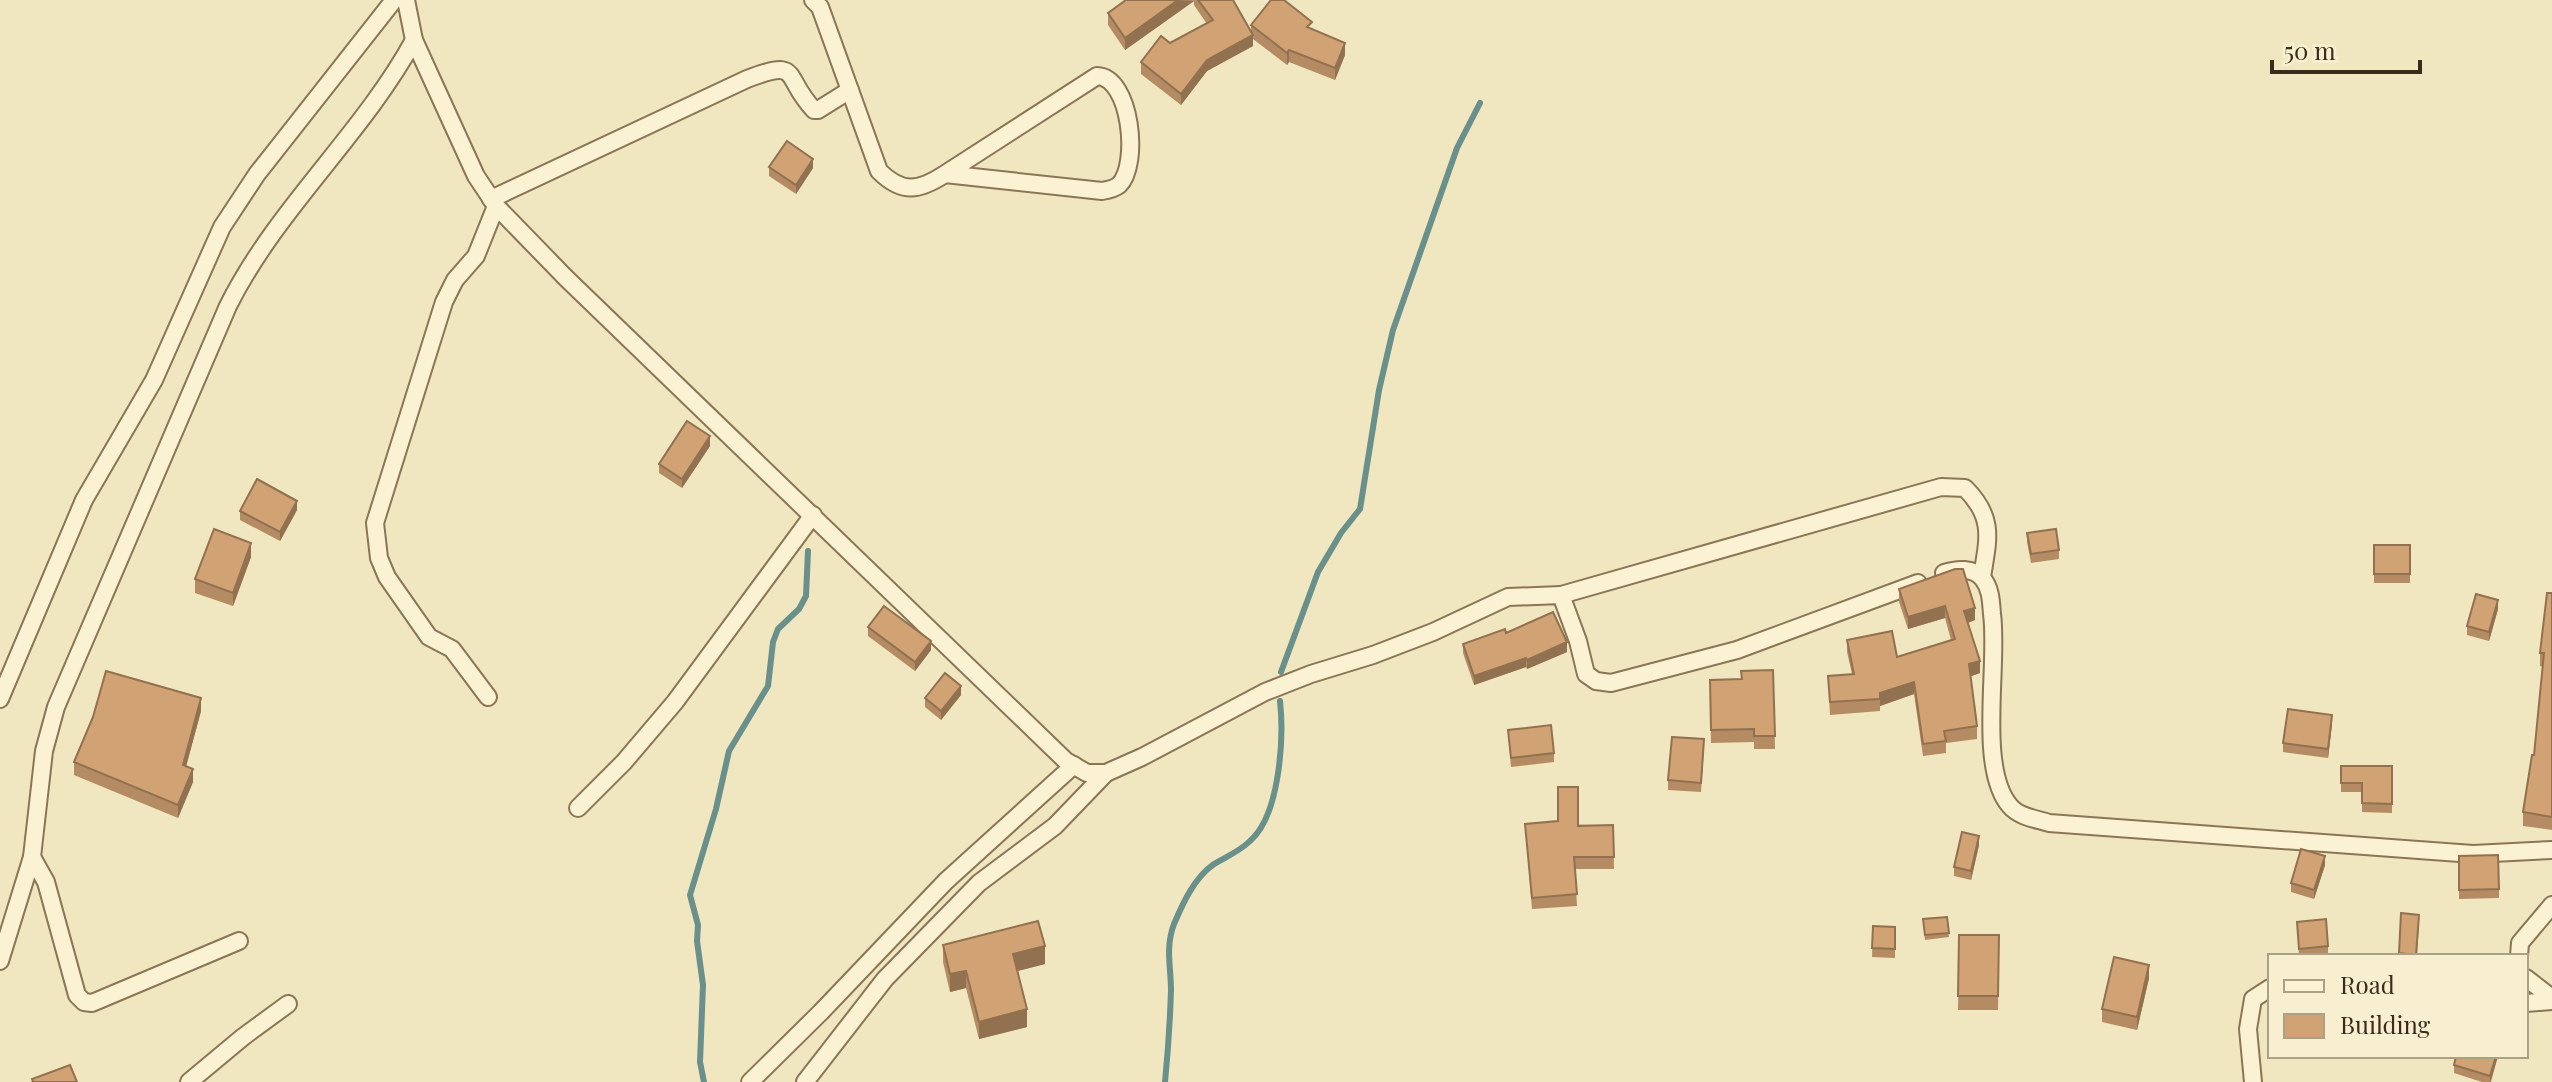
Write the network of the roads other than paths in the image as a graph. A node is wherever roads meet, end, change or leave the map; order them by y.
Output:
1 (394, 0) edge
2 (406, 0) edge
3 (813, 0) edge
4 (414, 40) junction
5 (850, 90) junction
6 (945, 174) junction
7 (493, 203) junction
8 (813, 515) junction
9 (1982, 577) junction
10 (1561, 595) junction
11 (488, 697) dead end
12 (0, 699) edge
13 (1074, 765) junction
14 (1106, 773) junction
15 (578, 808) dead end
16 (2552, 850) edge
17 (32, 857) junction
18 (2552, 905) edge
19 (239, 941) dead end
20 (2519, 954) edge
21 (0, 961) edge
22 (2528, 980) edge
23 (2268, 989) edge
24 (2552, 1000) edge
25 (2528, 1003) edge
26 (288, 1004) dead end
27 (189, 1082) edge
28 (750, 1082) edge
29 (805, 1082) edge
30 (2253, 1082) edge

1 - 12 street
2 - 4 street
3 - 5 street
4 - 7 street
4 - 17 street
5 - 6 street
5 - 7 street
6 - 6 street
7 - 8 street
7 - 11 street
8 - 13 street
8 - 15 street
9 - 10 street
9 - 10 street
9 - 16 street
10 - 14 street
13 - 14 street
13 - 28 street
14 - 29 street
17 - 19 street
17 - 21 street
18 - 20 street
22 - 24 street
23 - 30 street
24 - 25 street
26 - 27 street

